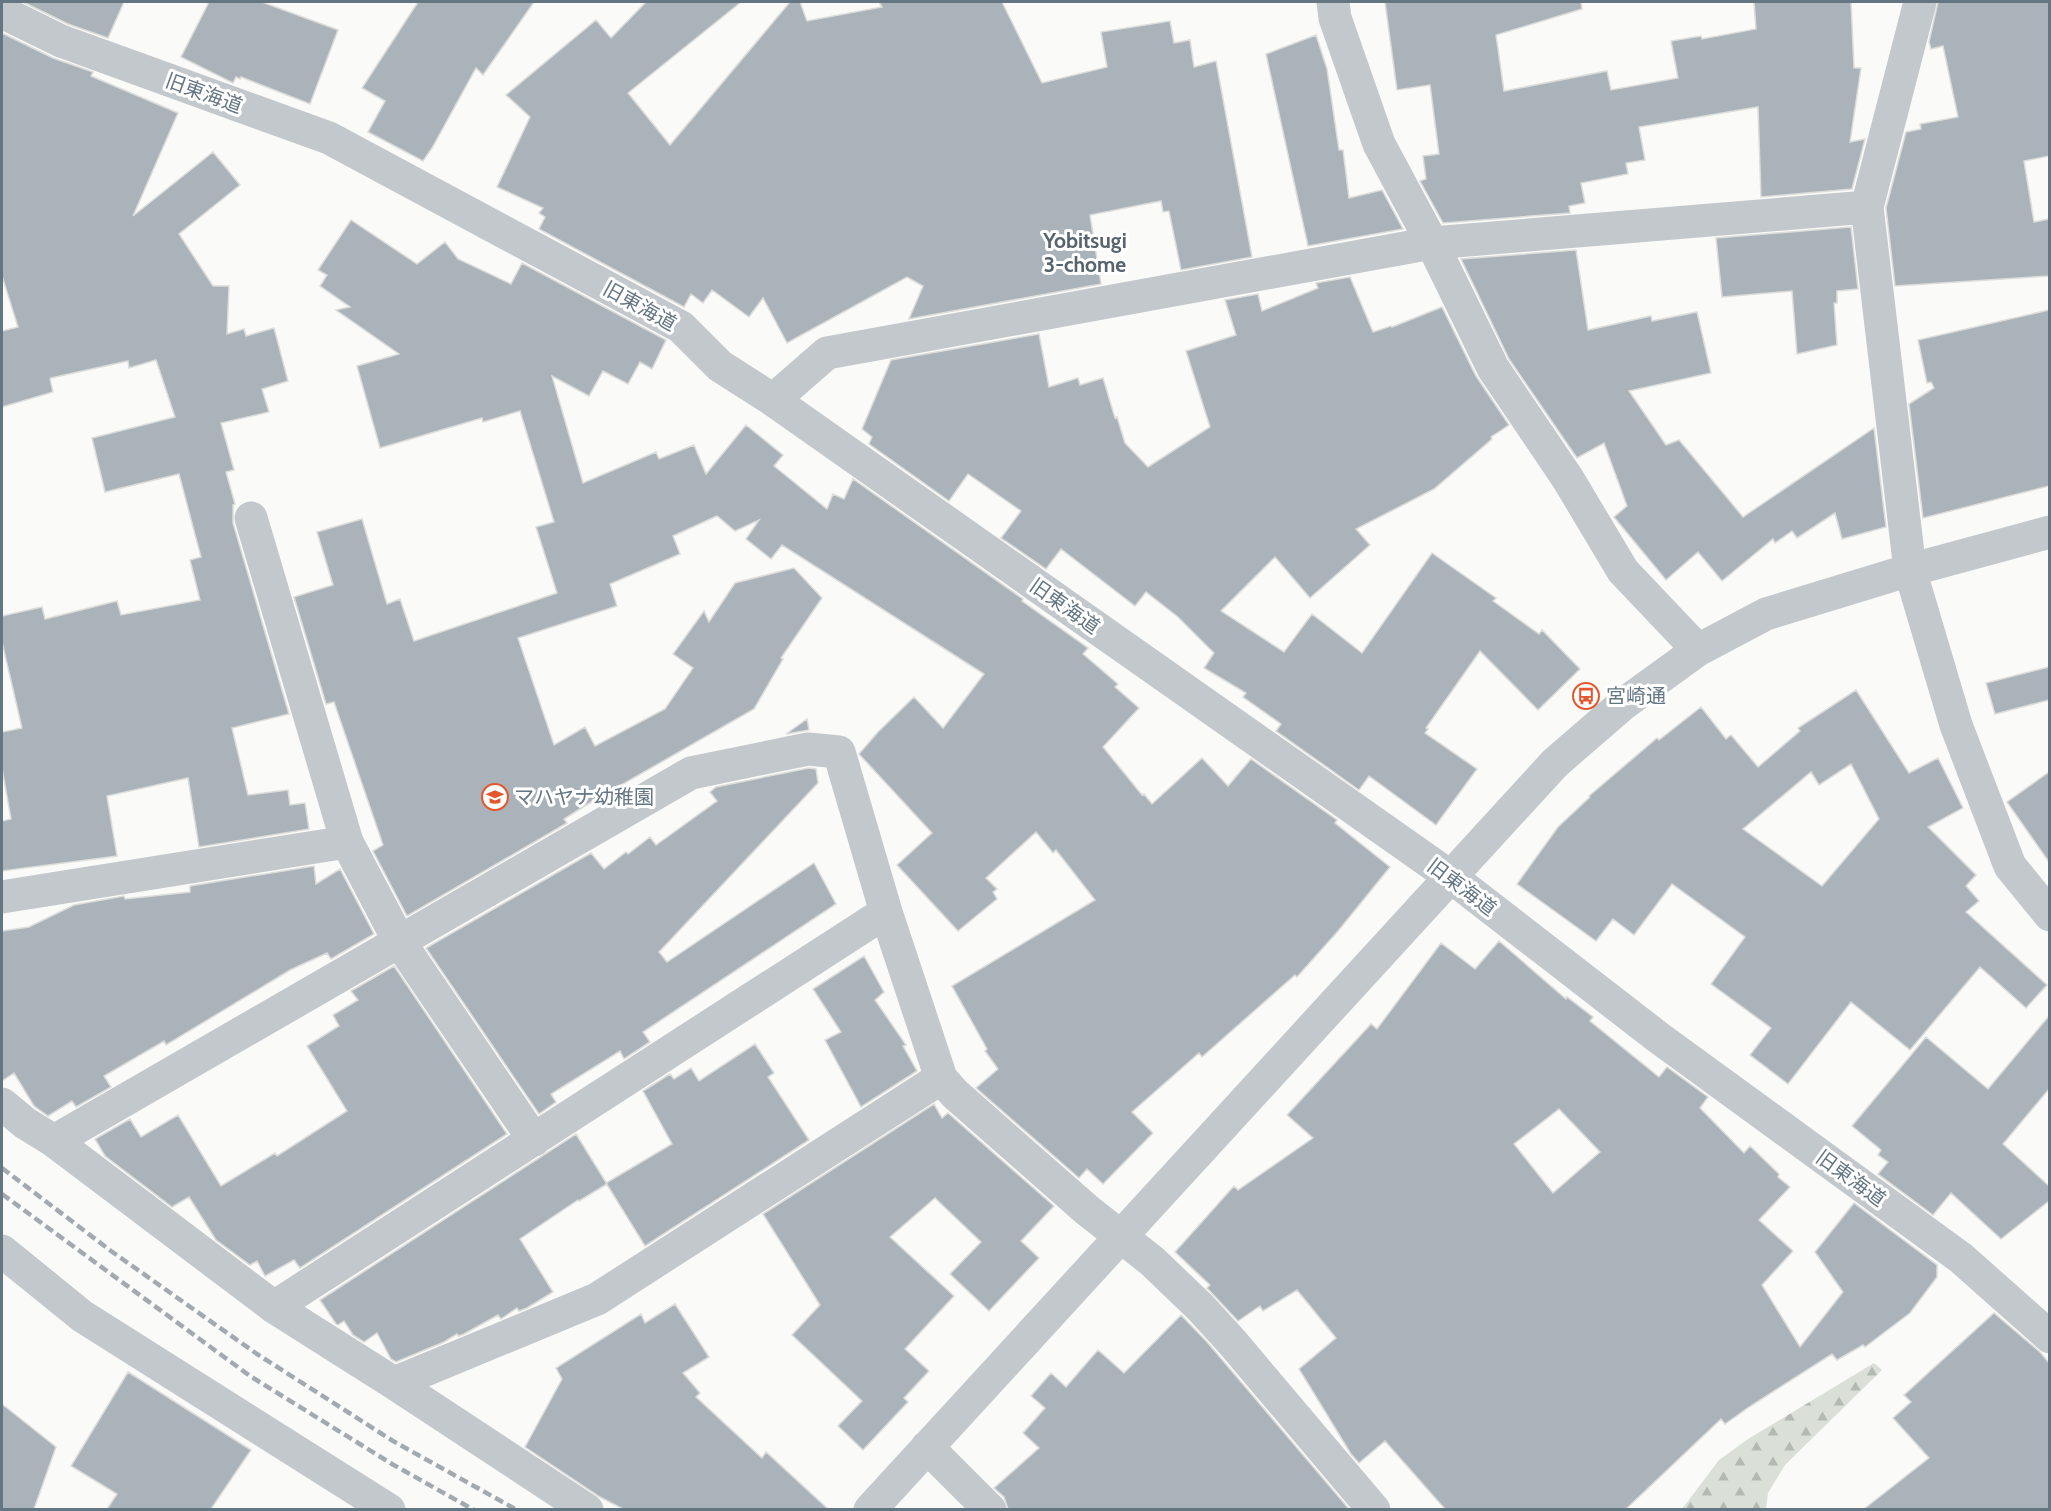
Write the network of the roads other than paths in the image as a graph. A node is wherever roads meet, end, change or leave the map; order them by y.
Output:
1 (1333, 2) edge
2 (1920, 2) edge
3 (2, 12) edge
4 (1867, 207) junction
5 (1432, 243) junction
6 (773, 400) junction
7 (251, 518) dead end
8 (2049, 532) edge
9 (1910, 570) junction
10 (1698, 650) junction
11 (346, 842) junction
12 (1450, 877) junction
13 (2, 897) edge
14 (886, 912) junction
15 (2049, 915) edge
16 (399, 941) junction
17 (940, 1078) junction
18 (2, 1104) edge
19 (534, 1140) junction
20 (54, 1141) junction
21 (1122, 1235) junction
22 (2, 1251) edge
23 (274, 1307) junction
24 (2049, 1337) edge
25 (394, 1383) junction
26 (927, 1447) junction
27 (389, 1509) edge
28 (587, 1509) edge
29 (870, 1509) edge
30 (990, 1509) edge
31 (1374, 1509) edge

1 - 5 street
2 - 4 street
3 - 6 street, 旧東海道
4 - 5 street
4 - 9 street
5 - 6 street
5 - 10 street
6 - 12 street, 旧東海道
7 - 11 street
8 - 9 street
9 - 10 street
9 - 15 street
10 - 12 street
11 - 13 street
11 - 16 street
12 - 21 street
12 - 24 street, 旧東海道
14 - 16 street
14 - 17 street
14 - 19 street
16 - 19 street
16 - 20 street
17 - 21 street
17 - 25 street
18 - 20 street
19 - 23 street
20 - 23 street
21 - 26 street
21 - 31 street
22 - 27 street
23 - 25 street
25 - 28 street
26 - 29 street
26 - 30 street

